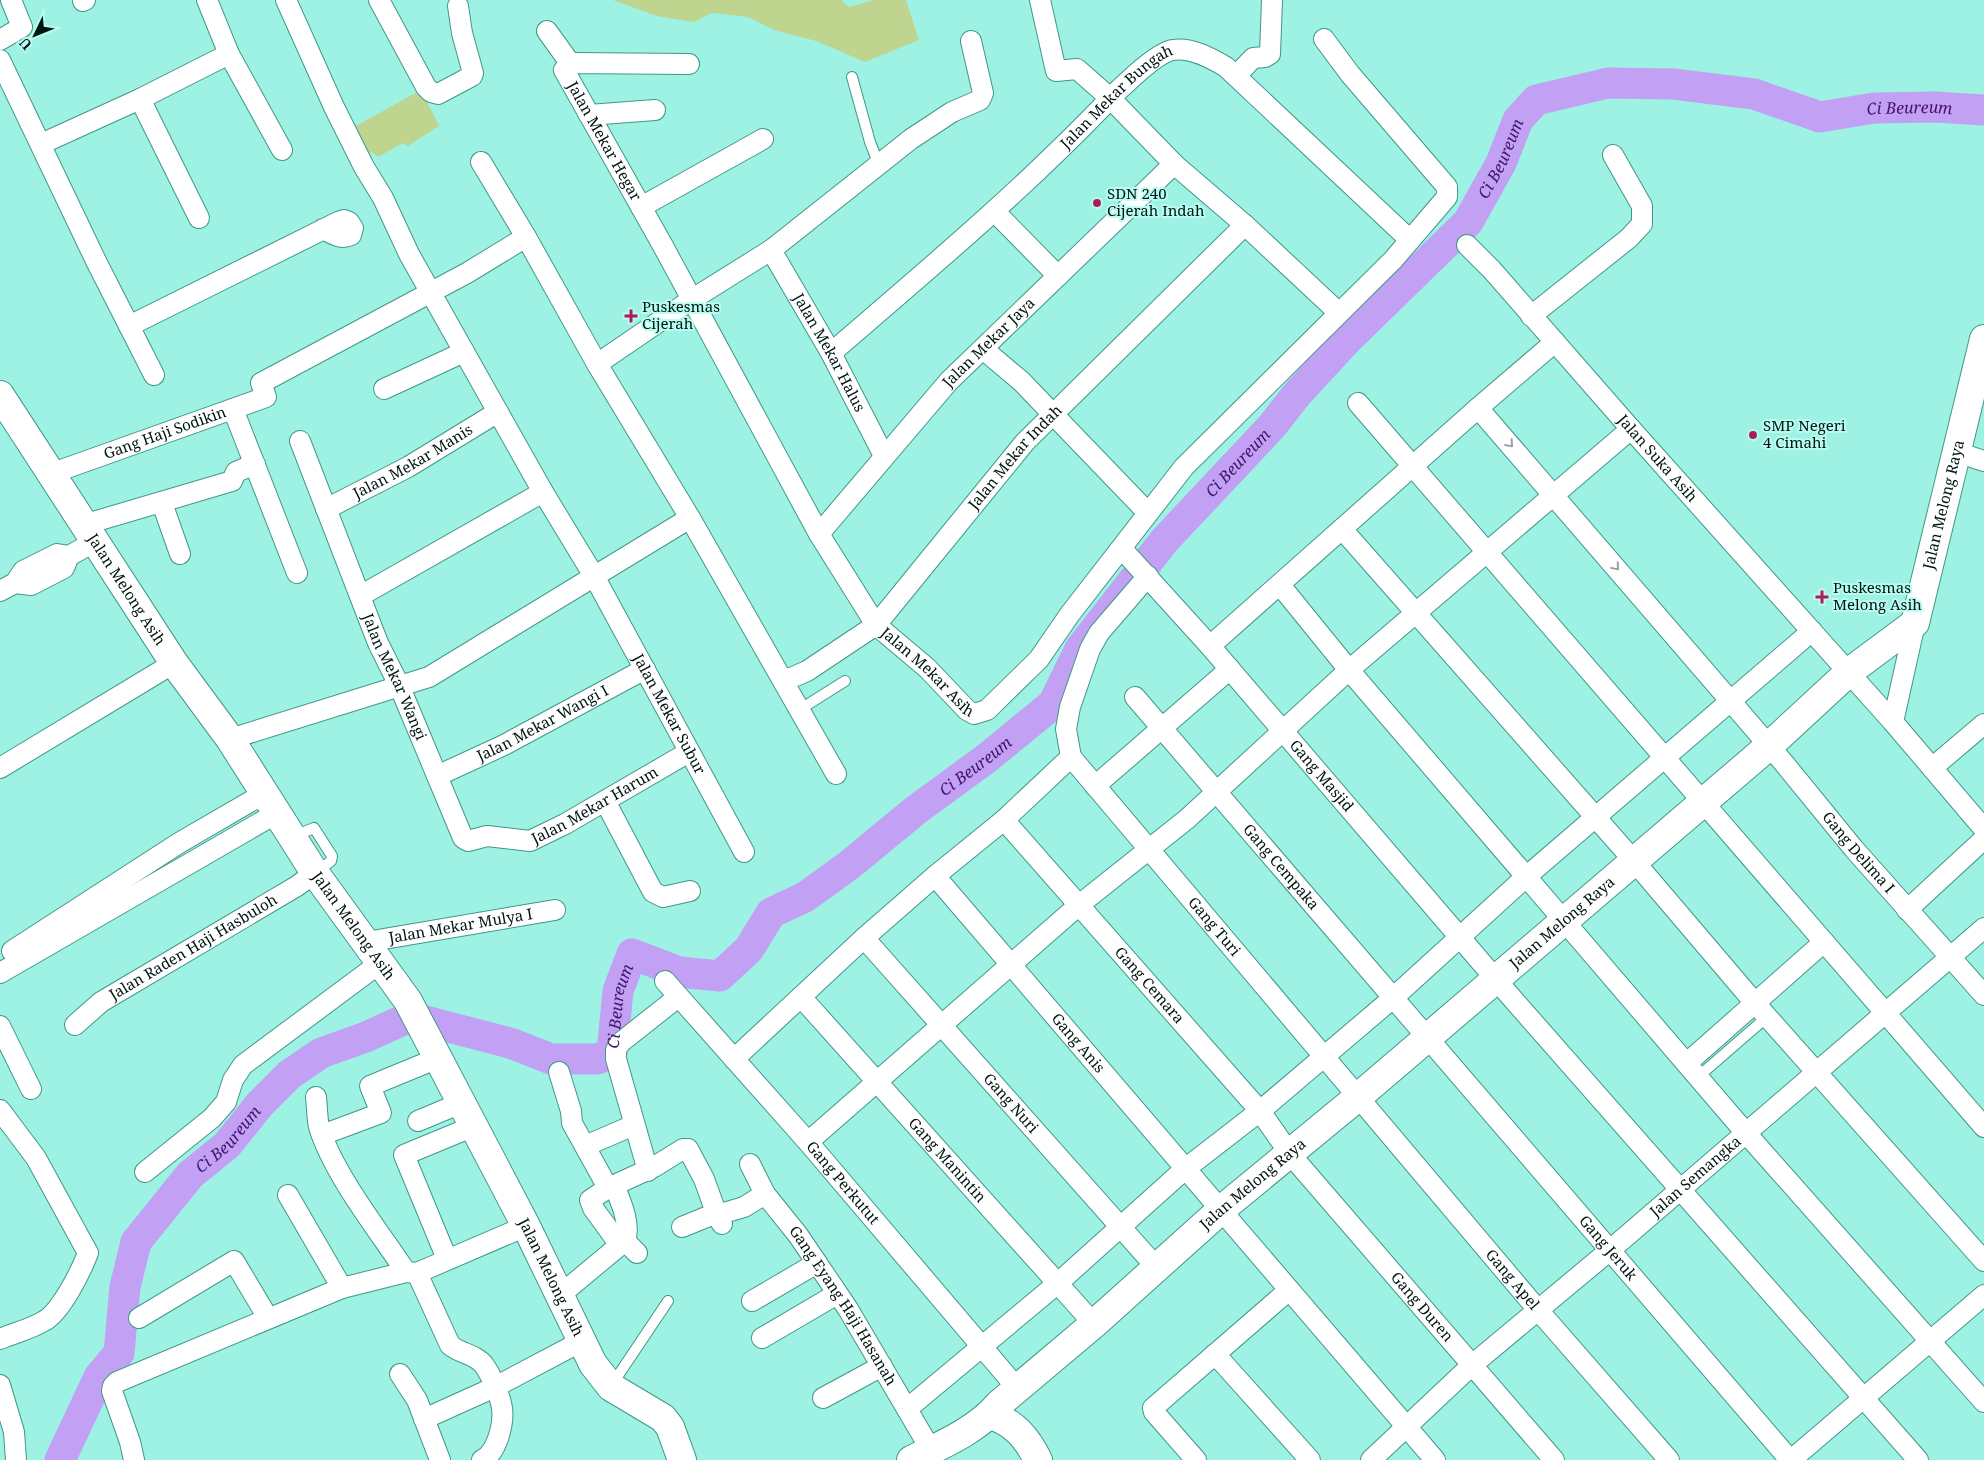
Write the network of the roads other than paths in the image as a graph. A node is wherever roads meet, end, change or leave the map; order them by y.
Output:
1 (11, 0) edge
2 (207, 0) edge
3 (286, 0) edge
4 (379, 0) edge
5 (1040, 0) edge
6 (1272, 0) edge
7 (458, 6) dead end
8 (547, 31) dead end
9 (1324, 39) dead end
10 (0, 40) edge
11 (971, 41) dead end
12 (229, 54) junction
13 (0, 60) edge
14 (570, 63) junction
15 (689, 64) dead end
16 (1236, 76) junction
17 (852, 77) dead end
18 (1110, 98) junction
19 (140, 99) junction
20 (656, 110) dead end
21 (589, 115) junction
22 (763, 139) dead end
23 (42, 144) junction
24 (282, 150) dead end
25 (1613, 155) dead end
26 (481, 162) dead end
27 (1174, 164) junction
28 (879, 165) junction
29 (641, 207) junction
30 (995, 212) junction
31 (199, 218) dead end
32 (1245, 225) junction
33 (323, 230) dead end
34 (526, 237) junction
35 (1410, 240) junction
36 (1467, 245) dead end
37 (771, 250) junction
38 (1058, 276) junction
39 (430, 292) junction
40 (691, 300) junction
41 (1339, 313) junction
42 (1531, 316) junction
43 (129, 326) junction
44 (1984, 340) edge
45 (1555, 342) junction
46 (983, 349) junction
47 (464, 352) junction
48 (831, 353) junction
49 (597, 364) junction
50 (154, 375) dead end
51 (384, 389) dead end
52 (0, 395) edge
53 (1358, 403) dead end
54 (1478, 408) junction
55 (233, 410) junction
56 (498, 412) junction
57 (1054, 415) junction
58 (1631, 429) junction
59 (300, 441) dead end
60 (1956, 452) junction
61 (884, 456) junction
62 (1984, 461) edge
63 (255, 464) junction
64 (1413, 465) junction
65 (50, 474) junction
66 (543, 492) junction
67 (1554, 494) junction
68 (162, 503) junction
69 (326, 509) junction
70 (1148, 513) junction
71 (690, 518) junction
72 (1342, 529) junction
73 (89, 533) junction
74 (819, 534) junction
75 (1124, 552) junction
76 (1487, 553) junction
77 (180, 554) dead end
78 (297, 573) dead end
79 (1147, 575) junction
80 (594, 576) junction
81 (1280, 585) junction
82 (7, 587) edge
83 (360, 596) junction
84 (1415, 614) junction
85 (1914, 623) junction
86 (876, 625) junction
87 (1812, 632) junction
88 (1210, 646) junction
89 (174, 663) junction
90 (645, 669) junction
91 (1230, 669) junction
92 (1349, 670) junction
93 (1849, 672) junction
94 (784, 681) junction
95 (846, 681) dead end
96 (399, 685) junction
97 (1135, 697) dead end
98 (1731, 703) junction
99 (799, 710) junction
100 (1893, 722) junction
101 (1161, 728) junction
102 (1281, 731) junction
103 (1981, 733) edge
104 (230, 739) junction
105 (1769, 746) junction
106 (689, 752) junction
107 (1071, 757) junction
108 (1665, 757) junction
109 (0, 768) edge
110 (1932, 768) junction
111 (836, 774) dead end
112 (437, 776) junction
113 (1095, 786) junction
114 (1215, 792) junction
115 (605, 801) junction
116 (1703, 801) junction
117 (271, 803) junction
118 (1596, 818) junction
119 (1004, 820) junction
120 (1984, 829) edge
121 (468, 840) joint
122 (1984, 840) edge
123 (1148, 850) junction
124 (744, 852) dead end
125 (1634, 861) junction
126 (315, 873) junction
127 (934, 876) junction
128 (1527, 876) junction
129 (690, 891) dead end
130 (1079, 905) junction
131 (555, 910) dead end
132 (1907, 910) junction
133 (1563, 920) junction
134 (1984, 928) edge
135 (864, 938) junction
136 (1460, 938) junction
137 (1824, 942) junction
138 (373, 952) junction
139 (1949, 957) junction
140 (0, 959) edge
141 (1010, 965) junction
142 (0, 973) edge
143 (1495, 979) junction
144 (665, 981) dead end
145 (1984, 995) edge
146 (678, 996) junction
147 (801, 997) junction
148 (1393, 998) junction
149 (1761, 1009) junction
150 (1884, 1012) junction
151 (75, 1025) dead end
152 (0, 1026) edge
153 (942, 1026) junction
154 (1426, 1037) junction
155 (432, 1046) junction
156 (1325, 1056) junction
157 (734, 1059) junction
158 (1693, 1070) junction
159 (559, 1072) dead end
160 (1816, 1072) junction
161 (876, 1082) junction
162 (31, 1089) dead end
163 (316, 1097) dead end
164 (1358, 1097) junction
165 (461, 1103) junction
166 (0, 1110) edge
167 (1260, 1111) junction
168 (418, 1120) dead end
169 (634, 1125) junction
170 (474, 1126) junction
171 (1984, 1126) edge
172 (1745, 1132) junction
173 (322, 1135) junction
174 (808, 1142) junction
175 (584, 1146) junction
176 (1290, 1154) junction
177 (750, 1164) dead end
178 (1185, 1169) junction
179 (648, 1171) junction
180 (145, 1172) dead end
181 (611, 1187) junction
182 (1680, 1189) junction
183 (765, 1194) junction
184 (288, 1195) dead end
185 (1222, 1210) junction
186 (720, 1219) junction
187 (526, 1226) junction
188 (1120, 1226) junction
189 (682, 1227) dead end
190 (628, 1247) junction
191 (1609, 1251) junction
192 (447, 1259) junction
193 (1984, 1262) edge
194 (817, 1263) junction
195 (1157, 1268) junction
196 (411, 1272) junction
197 (1058, 1284) junction
198 (342, 1288) junction
199 (1288, 1291) junction
200 (837, 1294) junction
201 (560, 1295) junction
202 (1984, 1295) edge
203 (752, 1301) dead end
204 (668, 1302) dead end
205 (1538, 1310) junction
206 (139, 1318) dead end
207 (268, 1318) junction
208 (1094, 1324) junction
209 (0, 1338) edge
210 (762, 1338) dead end
211 (1931, 1340) junction
212 (582, 1341) junction
213 (982, 1346) junction
214 (1215, 1354) junction
215 (1472, 1365) junction
216 (882, 1366) junction
217 (400, 1374) dead end
218 (0, 1385) edge
219 (495, 1387) junction
220 (611, 1387) junction
221 (1017, 1388) junction
222 (823, 1398) dead end
223 (1864, 1398) junction
224 (1984, 1402) edge
225 (907, 1409) junction
226 (990, 1415) junction
227 (424, 1419) junction
228 (1408, 1426) junction
229 (921, 1455) edge
230 (16, 1460) edge
231 (134, 1460) edge
232 (440, 1460) edge
233 (482, 1460) edge
234 (682, 1460) edge
235 (1038, 1460) edge
236 (1196, 1460) edge
237 (1310, 1460) edge
238 (1371, 1460) edge
239 (1435, 1460) edge
240 (1554, 1460) edge
241 (1669, 1460) edge
242 (1790, 1460) edge
243 (1918, 1460) edge

1 - 10 street
2 - 12 street
3 - 39 street, Jalan Mekar Subur
4 - 7 street
5 - 18 street
6 - 16 street
8 - 14 street
9 - 35 street
11 - 28 street
12 - 19 street
12 - 24 street
13 - 23 street
14 - 15 street, Jalan Mekar Hegar
14 - 21 street, Jalan Mekar Hegar
16 - 18 street, Jalan Mekar Bungah
16 - 35 street, Jalan Mekar Bungah
17 - 28 lane
18 - 27 street
18 - 30 street, Jalan Mekar Bungah
19 - 23 street
19 - 31 street
20 - 21 street
21 - 29 street, Jalan Mekar Hegar
22 - 29 street
23 - 43 street
25 - 42 street
26 - 34 street
27 - 32 street
27 - 38 street, Jalan Mekar Jaya
28 - 37 street
29 - 40 street, Jalan Mekar Hegar
30 - 38 street
30 - 48 street, Jalan Mekar Bungah
32 - 41 street
32 - 57 street, Jalan Mekar Indah
33 - 43 street
34 - 39 street
34 - 49 street
35 - 41 street
36 - 42 street, Jalan Suka Asih
37 - 40 street
37 - 48 street, Jalan Mekar Halus
38 - 46 street, Jalan Mekar Jaya
39 - 47 street, Jalan Mekar Subur
39 - 55 street, Gang Haji Sodikin
40 - 49 street
40 - 74 street, Jalan Mekar Hegar
41 - 70 street
42 - 45 street, Jalan Suka Asih
43 - 50 street
44 - 60 main road, Jalan Melong Raya
45 - 54 street
45 - 58 street, Jalan Suka Asih
46 - 57 street
46 - 61 street, Jalan Mekar Jaya
47 - 51 street
47 - 56 street, Jalan Mekar Subur
48 - 61 street, Jalan Mekar Halus
49 - 71 street
52 - 65 main road, Jalan Melong Asih
53 - 64 street
54 - 64 street
54 -> 67 street, Gang Delima I
55 - 63 street
55 - 65 street, Gang Haji Sodikin
56 - 66 street, Jalan Mekar Subur
56 - 69 street, Jalan Mekar Manis
57 - 70 street
57 - 86 street, Jalan Mekar Indah
58 - 67 street
58 - 87 street, Jalan Suka Asih
59 - 69 street, Jalan Mekar Wangi
60 - 62 street
60 - 85 main road, Jalan Melong Raya
61 - 74 street, Jalan Mekar Jaya
63 - 68 street
63 - 78 street
64 - 72 street
64 - 76 street
65 - 73 main road, Jalan Melong Asih
66 - 80 street, Jalan Mekar Subur
66 - 83 street
67 - 76 street
67 -> 98 street, Gang Delima I
68 - 73 street
68 - 77 street
69 - 83 street, Jalan Mekar Wangi
70 - 75 street
71 - 80 street
71 - 94 street
72 - 81 street
72 - 84 street
73 - 82 street
73 - 89 main road, Jalan Melong Asih
74 - 86 street, Jalan Mekar Asih
75 - 79 street, Gang Masjid
75 - 86 street, Jalan Mekar Asih
76 - 84 street
76 - 108 street
79 - 88 street, Gang Masjid
79 - 107 street
80 - 90 street, Jalan Mekar Subur
80 - 96 street
81 - 88 street
81 - 92 street
83 - 96 street, Jalan Mekar Wangi
84 - 92 street
84 - 118 street
85 - 93 main road, Jalan Melong Raya
85 - 100 street
86 - 94 street, Jalan Mekar Indah
87 - 93 street, Jalan Suka Asih
87 - 98 street
88 - 91 street, Gang Masjid
89 - 104 main road, Jalan Melong Asih
89 - 109 street
90 - 106 street, Jalan Mekar Subur
90 - 112 street, Jalan Mekar Wangi I
91 - 101 street
91 - 102 street, Gang Masjid
92 - 102 street
92 - 128 street
93 - 100 street, Jalan Suka Asih
93 - 105 main road, Jalan Melong Raya
94 - 99 street
95 - 99 lane
96 - 104 street
96 - 112 street, Jalan Mekar Wangi
97 - 101 street, Gang Cempaka
98 - 105 street, Gang Delima I
98 - 108 street
99 - 111 street
100 - 110 street, Jalan Suka Asih
101 - 113 street
101 - 114 street, Gang Cempaka
102 - 114 street
102 - 136 street, Gang Masjid
103 - 110 street
104 - 117 main road, Jalan Melong Asih
105 - 116 main road, Jalan Melong Raya
105 - 132 street, Gang Delima I
106 - 115 street, Jalan Mekar Harum
106 - 124 street, Jalan Mekar Subur
107 - 113 street, Gang Turi
107 - 119 street
108 - 116 street
108 - 118 street
110 - 120 street, Jalan Suka Asih
112 - 121 street, Jalan Mekar Wangi
113 - 123 street, Gang Turi
114 - 123 street
114 - 148 street, Gang Cempaka
115 - 121 street, Jalan Mekar Harum
115 - 129 street
116 - 125 main road, Jalan Melong Raya
116 - 137 street
117 - 126 main road, Jalan Melong Asih
117 - 140 street
117 - 142 street
118 - 125 street
118 - 128 street
119 - 127 street
119 - 130 street, Gang Cemara
122 - 132 street
123 - 130 street
123 - 156 street, Gang Turi
125 - 133 main road, Jalan Melong Raya
125 - 149 street
126 - 138 main road, Jalan Melong Asih
126 - 151 street, Jalan Raden Haji Hasbuloh
127 - 135 street
127 - 141 street, Gang Anis
128 - 133 street
128 - 136 street
130 - 141 street
130 - 167 street, Gang Cemara
131 - 138 street, Jalan Mekar Mulya I
132 - 139 street, Gang Delima I
133 - 143 main road, Jalan Melong Raya
133 - 158 street
134 - 139 street, Jalan Semangka
135 - 147 street
135 - 153 street, Gang Nuri
136 - 143 street, Gang Masjid
136 - 148 street
137 - 149 street
137 - 150 street
138 - 155 main road, Jalan Melong Asih
138 - 180 street
139 - 145 street, Gang Delima I
139 - 150 street, Jalan Semangka
141 - 153 street
141 - 178 street, Gang Anis
143 - 154 main road, Jalan Melong Raya
143 - 182 street, Gang Masjid
144 - 146 street, Gang Perkutut
146 - 157 street, Gang Perkutut
146 - 169 street
147 - 157 street
147 - 161 street, Gang Manintin
148 - 154 street, Gang Cempaka
148 - 156 street
149 - 158 street
149 - 160 street
150 - 160 street, Jalan Semangka
150 - 171 street
152 - 162 street
153 - 161 street
153 - 188 street, Gang Nuri
154 - 164 main road, Jalan Melong Raya
154 - 191 street, Gang Jeruk
155 - 165 main road, Jalan Melong Asih
155 - 173 street
156 - 164 street, Gang Turi
156 - 167 street
157 - 174 street, Gang Perkutut
158 - 172 street
159 - 175 street
160 - 172 street, Jalan Semangka
160 - 193 street
161 - 174 street
161 - 197 street, Gang Manintin
163 - 173 street
164 - 176 main road, Jalan Melong Raya
164 - 205 street, Gang Apel
165 - 168 street
165 - 170 main road, Jalan Melong Asih
166 - 209 street
167 - 176 street, Gang Cemara
167 - 178 street
169 - 175 street
169 - 179 street
170 - 187 main road, Jalan Melong Asih
170 - 192 street
172 - 182 street, Jalan Semangka
172 - 211 street
173 - 196 street
174 - 213 street, Gang Perkutut
175 - 181 street
176 - 185 main road, Jalan Melong Raya
176 - 215 street, Gang Duren
177 - 183 street, Gang Eyang Haji Hasanah
178 - 185 street, Gang Anis
178 - 188 street
179 - 181 street
179 - 186 street
181 - 190 street
181 - 190 street
182 - 191 street, Jalan Semangka
182 - 223 street, Gang Masjid
183 - 186 street
183 - 194 street, Gang Eyang Haji Hasanah
184 - 198 street
185 - 195 main road, Jalan Melong Raya
185 - 199 street, Gang Anis
186 - 189 street
187 - 192 street
187 - 201 main road, Jalan Melong Asih
188 - 195 street, Gang Nuri
188 - 197 street
190 - 201 street
191 - 205 street, Jalan Semangka
191 - 242 street, Gang Jeruk
192 - 196 street
194 - 200 street, Gang Eyang Haji Hasanah
194 - 203 street
195 - 208 main road, Jalan Melong Raya
196 - 198 street
196 - 219 street
197 - 208 street, Gang Manintin
197 - 213 street
198 - 207 street
199 - 214 street
199 - 228 street, Gang Anis
200 - 210 street
200 - 216 street, Gang Eyang Haji Hasanah
201 - 212 main road, Jalan Melong Asih
202 - 211 street
204 - 220 lane
205 - 215 street, Jalan Semangka
205 - 241 street, Gang Apel
206 - 207 street
207 - 231 street
208 - 221 main road, Jalan Melong Raya
211 - 223 street
211 - 224 street
212 - 219 street
212 - 220 main road, Jalan Melong Asih
213 - 221 street, Gang Perkutut
213 - 225 street
214 - 236 street
214 - 237 street
215 - 228 street, Jalan Semangka
215 - 240 street, Gang Duren
216 - 222 street
216 - 225 street, Gang Eyang Haji Hasanah
217 - 227 street
218 - 230 street
219 - 227 street
219 - 233 street
220 - 234 main road, Jalan Melong Asih
221 - 226 main road, Jalan Melong Raya
223 - 242 street
223 - 243 street, Gang Masjid
225 - 229 street, Gang Eyang Haji Hasanah
226 - 229 main road, Jalan Melong Raya
226 - 235 main road
227 - 232 street
228 - 238 street, Jalan Semangka
228 - 239 street, Gang Anis

